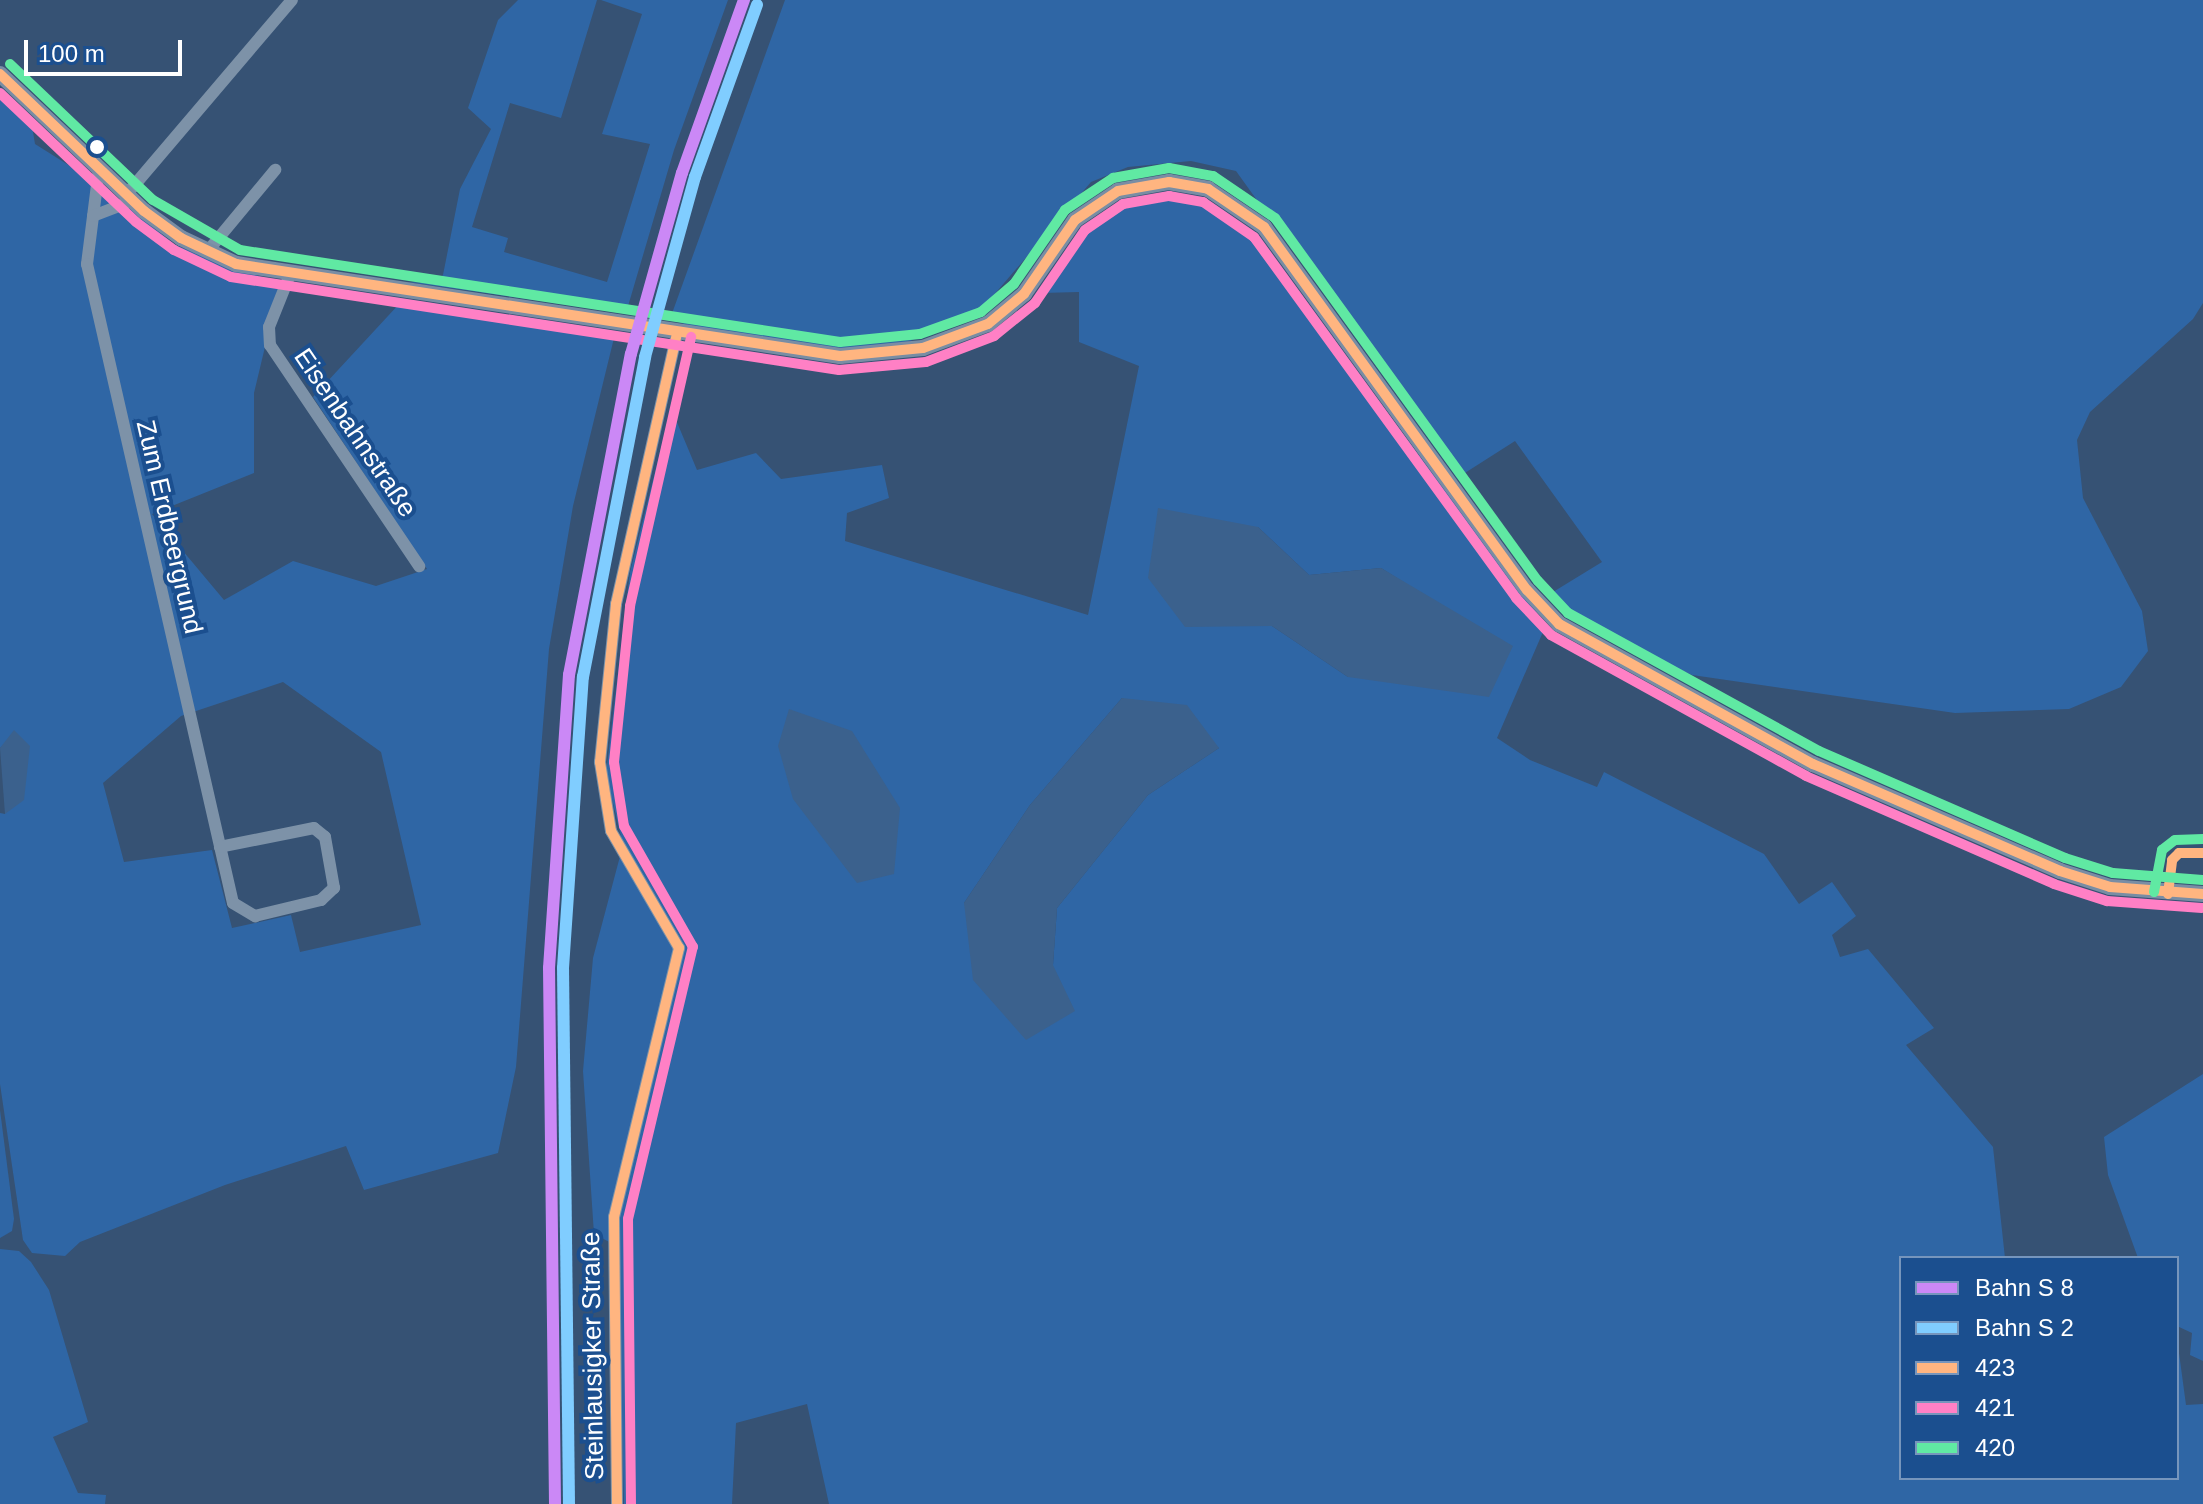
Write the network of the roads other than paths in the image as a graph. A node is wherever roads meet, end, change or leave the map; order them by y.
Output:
1 (292, 0) edge
2 (0, 74) edge
3 (99, 169) junction
4 (275, 170) dead end
5 (129, 198) junction
6 (93, 216) junction
7 (207, 252) junction
8 (289, 277) junction
9 (677, 334) junction
10 (419, 566) dead end
11 (220, 847) junction
12 (2203, 894) edge
13 (617, 1504) edge

1 - 5 street
2 - 3 main road
3 - 5 main road
3 - 6 street, Zum Erdbeergrund
4 - 7 street
5 - 6 street
5 - 7 main road
6 - 11 street, Zum Erdbeergrund
7 - 8 main road
8 - 9 main road
8 - 10 street, Eisenbahnstraße
9 - 12 main road
9 - 13 street, Steinlausigker Straße
11 - 11 street, Zum Erdbeergrund

